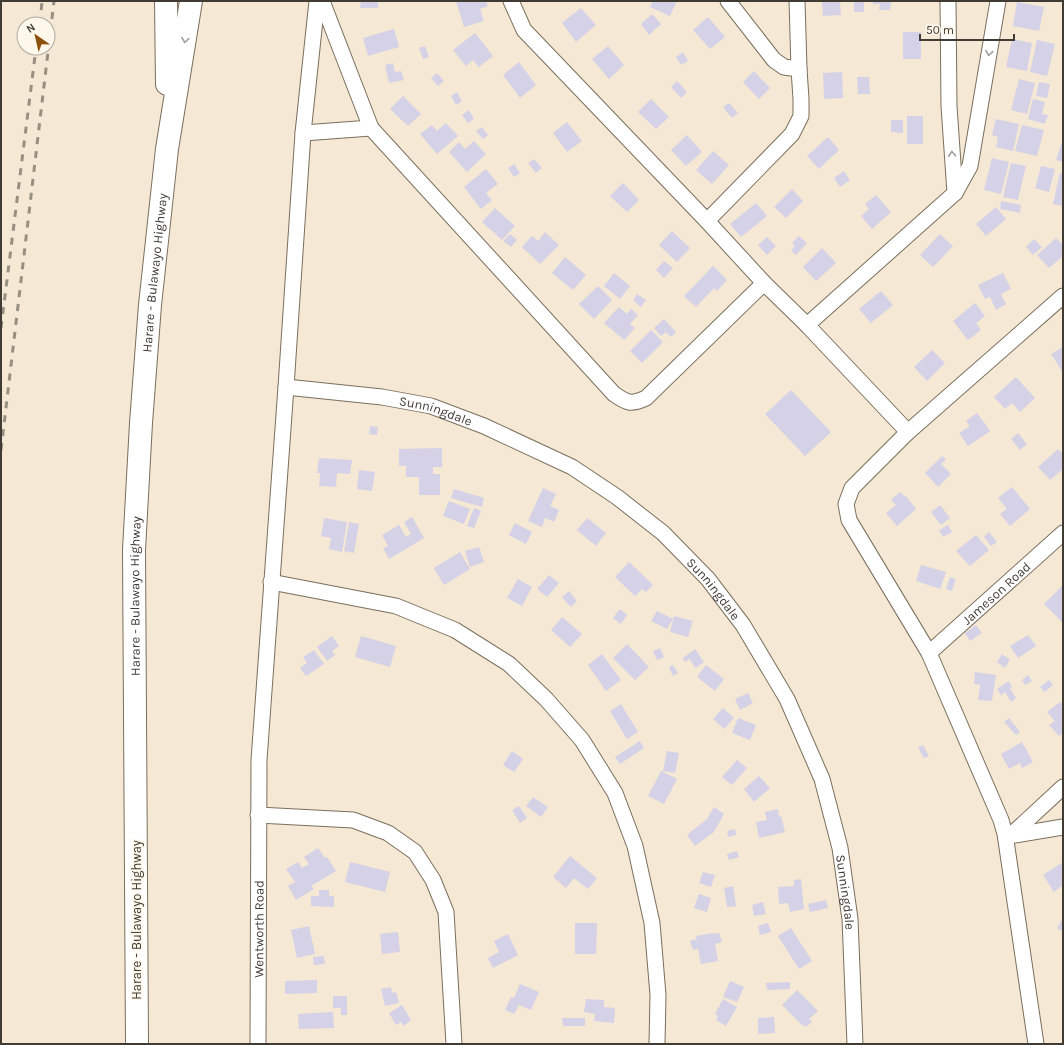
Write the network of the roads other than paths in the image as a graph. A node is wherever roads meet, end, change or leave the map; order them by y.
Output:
1 (166, 1) edge
2 (191, 1) edge
3 (317, 1) edge
4 (322, 1) edge
5 (511, 1) edge
6 (728, 1) edge
7 (797, 1) edge
8 (948, 1) edge
9 (998, 1) edge
10 (799, 69) junction
11 (371, 128) junction
12 (303, 133) junction
13 (167, 149) junction
14 (954, 193) junction
15 (707, 221) junction
16 (764, 283) junction
17 (1063, 296) edge
18 (808, 325) junction
19 (286, 387) junction
20 (908, 432) junction
21 (1063, 533) edge
22 (271, 582) junction
23 (929, 653) junction
24 (1063, 787) edge
25 (258, 815) junction
26 (1063, 827) edge
27 (1008, 835) junction
28 (137, 1044) edge
29 (258, 1044) edge
30 (454, 1044) edge
31 (657, 1044) edge
32 (855, 1044) edge
33 (1036, 1044) edge

1 - 13 highway, Harare - Bulawayo Highway
2 -> 13 highway, Harare - Bulawayo Highway
3 - 12 street, Wentworth Road
4 - 11 street
5 - 15 street
6 - 10 street
7 - 10 street
14 -> 8 street
9 -> 14 street
10 - 15 street
11 - 12 street
11 - 16 street
12 - 19 street, Wentworth Road
13 - 28 highway, Harare - Bulawayo Highway
14 - 18 street
15 - 16 street
16 - 18 street
17 - 20 street
18 - 20 street
19 - 22 street, Wentworth Road
19 - 32 street, Sunningdale
20 - 23 street
21 - 23 street, Jameson Road
22 - 25 street, Wentworth Road
22 - 31 street
23 - 27 street
24 - 27 street
25 - 29 street, Wentworth Road
25 - 30 street
26 - 27 street
27 - 33 street

